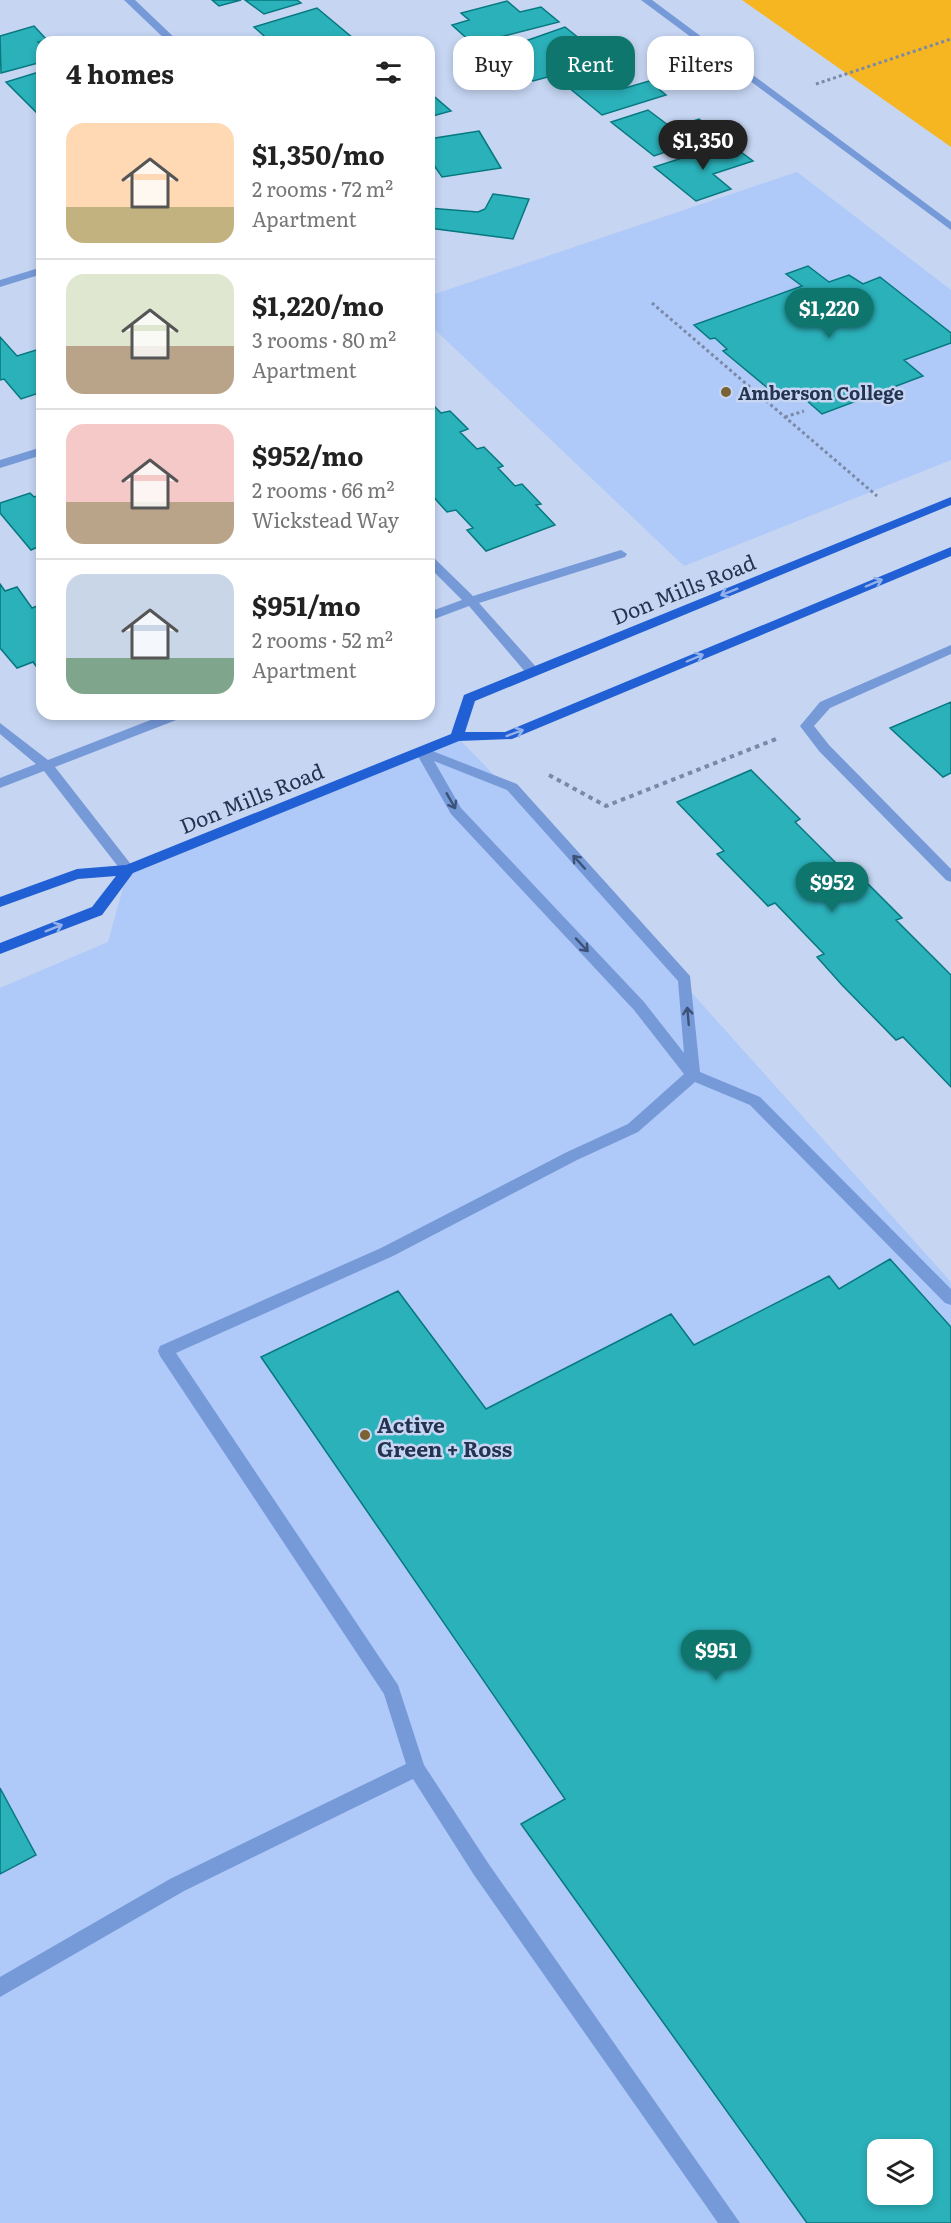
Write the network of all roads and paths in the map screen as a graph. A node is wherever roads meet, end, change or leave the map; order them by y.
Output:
1 (129, 0) edge
2 (646, 0) edge
3 (168, 36) edge
4 (951, 39) edge
5 (816, 84) dead end
6 (951, 227) edge
7 (36, 272) edge
8 (0, 284) edge
9 (652, 303) dead end
10 (804, 411) dead end
11 (785, 417) junction
12 (36, 453) edge
13 (0, 465) edge
14 (879, 497) dead end
15 (951, 501) edge
16 (951, 551) edge
17 (621, 554) dead end
18 (435, 566) edge
19 (471, 601) junction
20 (435, 615) edge
21 (951, 649) edge
22 (532, 671) junction
23 (163, 720) edge
24 (807, 726) junction
25 (0, 727) edge
26 (457, 737) junction
27 (422, 751) junction
28 (46, 765) junction
29 (546, 773) dead end
30 (0, 783) edge
31 (128, 870) junction
32 (951, 877) edge
33 (0, 902) edge
34 (0, 949) edge
35 (693, 1075) junction
36 (951, 1299) edge
37 (416, 1768) junction
38 (0, 1988) edge
39 (730, 2223) edge

1 - 3 street
2 - 6 street
4 - 5 path
7 - 8 street
9 - 11 path
10 - 11 path
11 - 14 path
12 - 13 street
15 -> 22 main road, Don Mills Road
26 -> 16 main road, Don Mills Road
17 - 19 street
18 - 19 street
19 - 20 street
19 - 22 street
21 - 24 street
22 - 26 main road, Don Mills Road
23 - 28 street
24 - 29 path
24 - 32 street
25 - 28 street
26 - 27 main road, Don Mills Road
27 - 31 main road, Don Mills Road
27 -> 35 street
35 -> 27 street
28 - 30 street
28 - 31 street
31 - 33 main road, Don Mills Road
34 -> 31 main road
35 - 36 street
35 - 37 street
37 - 38 street
37 - 39 street

